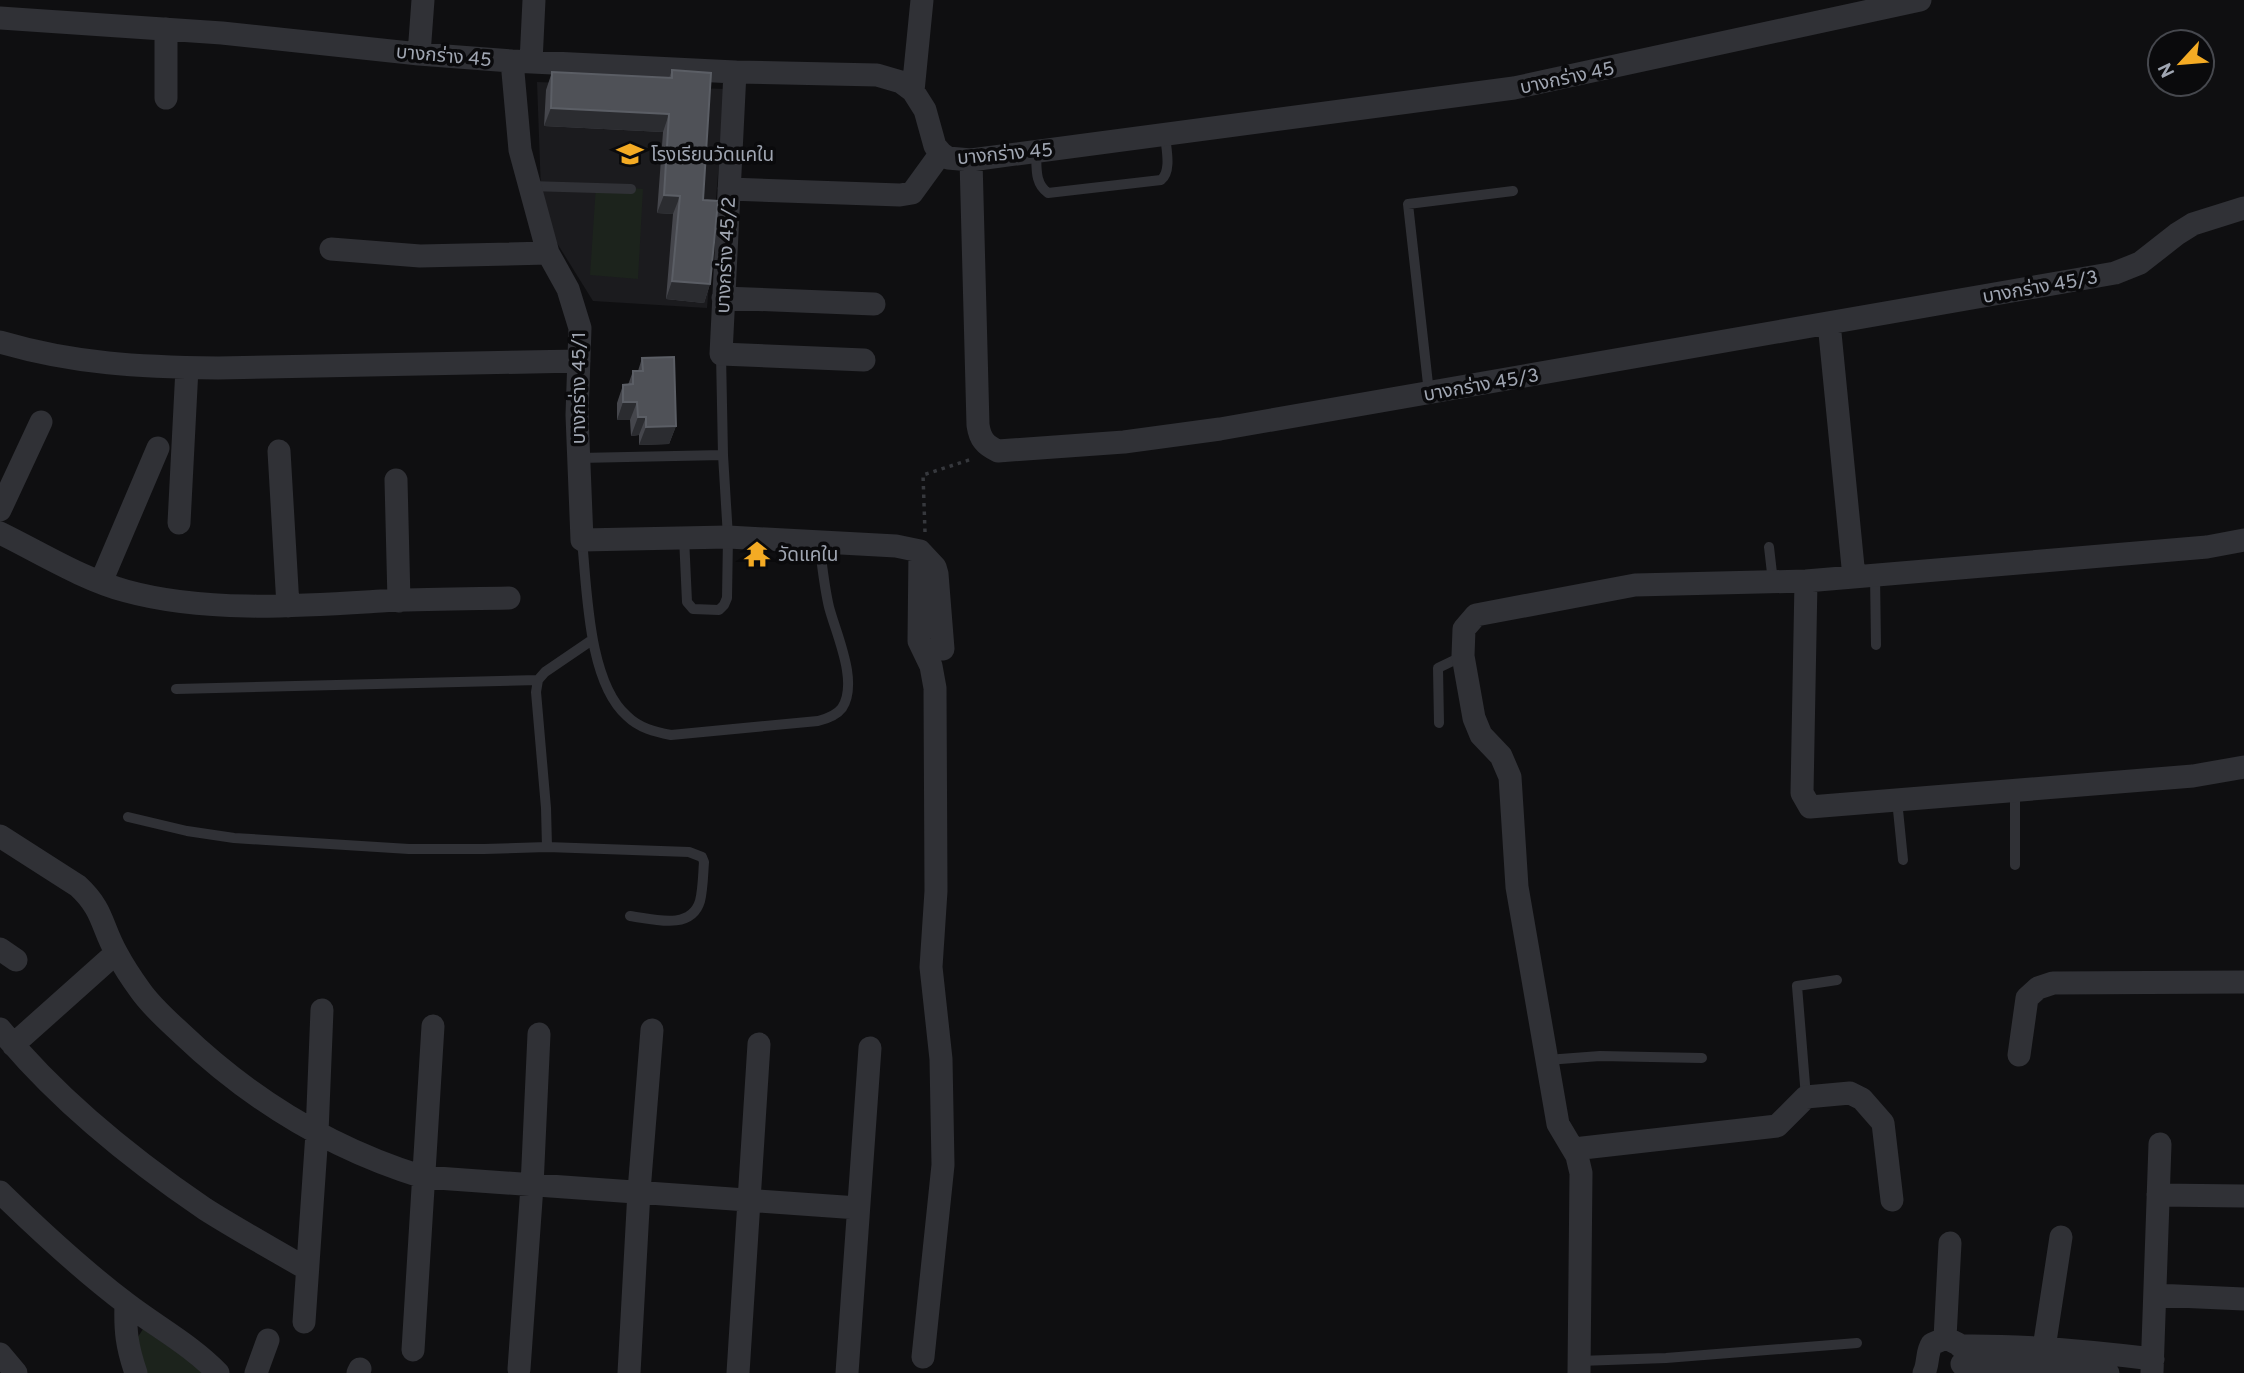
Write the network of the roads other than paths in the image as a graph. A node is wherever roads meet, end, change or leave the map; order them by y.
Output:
1 (423, 0) edge
2 (534, 0) edge
3 (922, 0) edge
4 (1920, 0) edge
5 (13, 12) edge
6 (166, 29) junction
7 (419, 54) junction
8 (522, 62) junction
9 (735, 72) junction
10 (914, 91) junction
11 (166, 98) dead end
12 (1165, 135) junction
13 (1037, 151) junction
14 (941, 153) junction
15 (971, 160) junction
16 (529, 186) junction
17 (631, 189) dead end
18 (729, 190) junction
19 (1513, 191) dead end
20 (2244, 208) edge
21 (331, 249) dead end
22 (548, 253) junction
23 (723, 298) junction
24 (874, 304) dead end
25 (1829, 323) junction
26 (0, 342) edge
27 (721, 354) junction
28 (864, 360) dead end
29 (579, 362) junction
30 (187, 368) junction
31 (1429, 393) junction
32 (41, 422) dead end
33 (158, 448) dead end
34 (279, 451) dead end
35 (723, 456) junction
36 (578, 458) junction
37 (396, 480) dead end
38 (0, 510) edge
39 (179, 523) dead end
40 (0, 533) edge
41 (684, 537) junction
42 (728, 537) junction
43 (582, 540) junction
44 (2244, 540) edge
45 (819, 542) junction
46 (1769, 547) dead end
47 (923, 553) junction
48 (1864, 576) junction
49 (1806, 581) junction
50 (101, 582) junction
51 (1773, 582) junction
52 (509, 598) dead end
53 (399, 601) junction
54 (288, 606) junction
55 (592, 640) junction
56 (1876, 645) dead end
57 (943, 649) dead end
58 (1463, 656) junction
59 (538, 680) junction
60 (176, 689) dead end
61 (1439, 723) dead end
62 (2244, 767) edge
63 (2015, 790) junction
64 (1897, 800) junction
65 (128, 817) dead end
66 (0, 836) edge
67 (547, 847) junction
68 (1903, 860) dead end
69 (2015, 865) dead end
70 (630, 916) dead end
71 (116, 953) junction
72 (1836, 981) dead end
73 (2244, 982) edge
74 (322, 1010) dead end
75 (433, 1026) dead end
76 (652, 1030) dead end
77 (539, 1034) dead end
78 (6, 1037) edge
79 (759, 1044) dead end
80 (870, 1048) dead end
81 (2019, 1055) dead end
82 (1702, 1058) dead end
83 (1547, 1060) junction
84 (1806, 1097) junction
85 (317, 1133) junction
86 (2160, 1144) dead end
87 (1574, 1149) junction
88 (423, 1177) junction
89 (532, 1186) junction
90 (639, 1191) junction
91 (0, 1192) edge
92 (2158, 1195) junction
93 (2244, 1196) edge
94 (1892, 1200) dead end
95 (750, 1201) junction
96 (858, 1208) junction
97 (2061, 1237) dead end
98 (1950, 1243) dead end
99 (307, 1269) junction
100 (2155, 1295) junction
101 (2244, 1299) edge
102 (126, 1304) junction
103 (304, 1322) dead end
104 (268, 1340) dead end
105 (1857, 1343) dead end
106 (413, 1350) dead end
107 (0, 1354) edge
108 (1955, 1355) edge
109 (923, 1357) dead end
110 (2049, 1363) edge
111 (2153, 1366) edge
112 (1579, 1367) edge
113 (519, 1369) dead end
114 (1930, 1370) edge
115 (16, 1373) edge
116 (136, 1373) edge
117 (218, 1373) edge
118 (257, 1373) edge
119 (629, 1373) edge
120 (738, 1373) edge
121 (847, 1373) edge
122 (2108, 1373) edge

1 - 7 street
2 - 8 street, บางกร่าง 45/1
3 - 10 street
4 - 12 street, บางกร่าง 45
5 - 6 street, บางกร่าง 45
6 - 7 street, บางกร่าง 45
6 - 11 street
7 - 8 street, บางกร่าง 45
8 - 9 street, บางกร่าง 45
8 - 16 street, บางกร่าง 45/1
9 - 10 street, บางกร่าง 45
9 - 18 street, บางกร่าง 45/2
10 - 14 street, บางกร่าง 45
12 - 13 street, บางกร่าง 45
12 - 13 lane
13 - 15 street, บางกร่าง 45
14 - 15 street, บางกร่าง 45
14 - 18 street
15 - 31 street, บางกร่าง 45/3
16 - 17 lane
16 - 22 street, บางกร่าง 45/1
18 - 23 street, บางกร่าง 45/2
19 - 31 lane
20 - 25 street, บางกร่าง 45/3
21 - 22 street
22 - 29 street, บางกร่าง 45/1
23 - 24 street
23 - 27 street, บางกร่าง 45/2
25 - 31 street, บางกร่าง 45/3
25 - 48 street
26 - 30 street
27 - 28 street
27 - 35 lane
29 - 30 street
29 - 36 street, บางกร่าง 45/1
30 - 39 street
32 - 38 street
33 - 50 street
34 - 54 street
35 - 36 lane
35 - 42 lane
36 - 43 street, บางกร่าง 45/1
37 - 53 street
40 - 50 street
41 - 42 street
41 - 42 lane
41 - 43 street
42 - 45 street
43 - 55 lane, บางกร่าง 45/1
44 - 48 street
45 - 47 street
45 - 55 lane, บางกร่าง 45/1
46 - 51 lane
47 - 57 street
47 - 109 street
48 - 49 street
48 - 56 lane
49 - 51 street
49 - 64 street
50 - 54 street
51 - 58 street
52 - 53 street
53 - 54 street
55 - 59 lane
58 - 61 lane
58 - 83 street
59 - 60 lane
59 - 67 lane
62 - 63 street
63 - 64 street
63 - 69 lane
64 - 68 lane
65 - 67 lane
66 - 71 street
67 - 70 lane
71 - 78 street
71 - 85 street
72 - 84 lane
73 - 81 street
74 - 85 street
75 - 88 street
76 - 90 street
77 - 89 street
78 - 99 street
79 - 95 street
80 - 96 street
82 - 83 lane
83 - 87 street
84 - 87 street
84 - 94 street
85 - 88 street
85 - 99 street
86 - 92 street
87 - 112 street
88 - 89 street
88 - 106 street
89 - 90 street
89 - 113 street
90 - 95 street
90 - 119 street
91 - 102 street
92 - 93 street
92 - 100 street
95 - 96 street
95 - 120 street
96 - 121 street
97 - 110 street
98 - 108 street
99 - 103 street
100 - 101 street
100 - 111 street
102 - 116 street
102 - 117 street
104 - 118 street
105 - 112 lane
107 - 115 street
108 - 110 street
108 - 114 street
110 - 111 street
110 - 122 street

